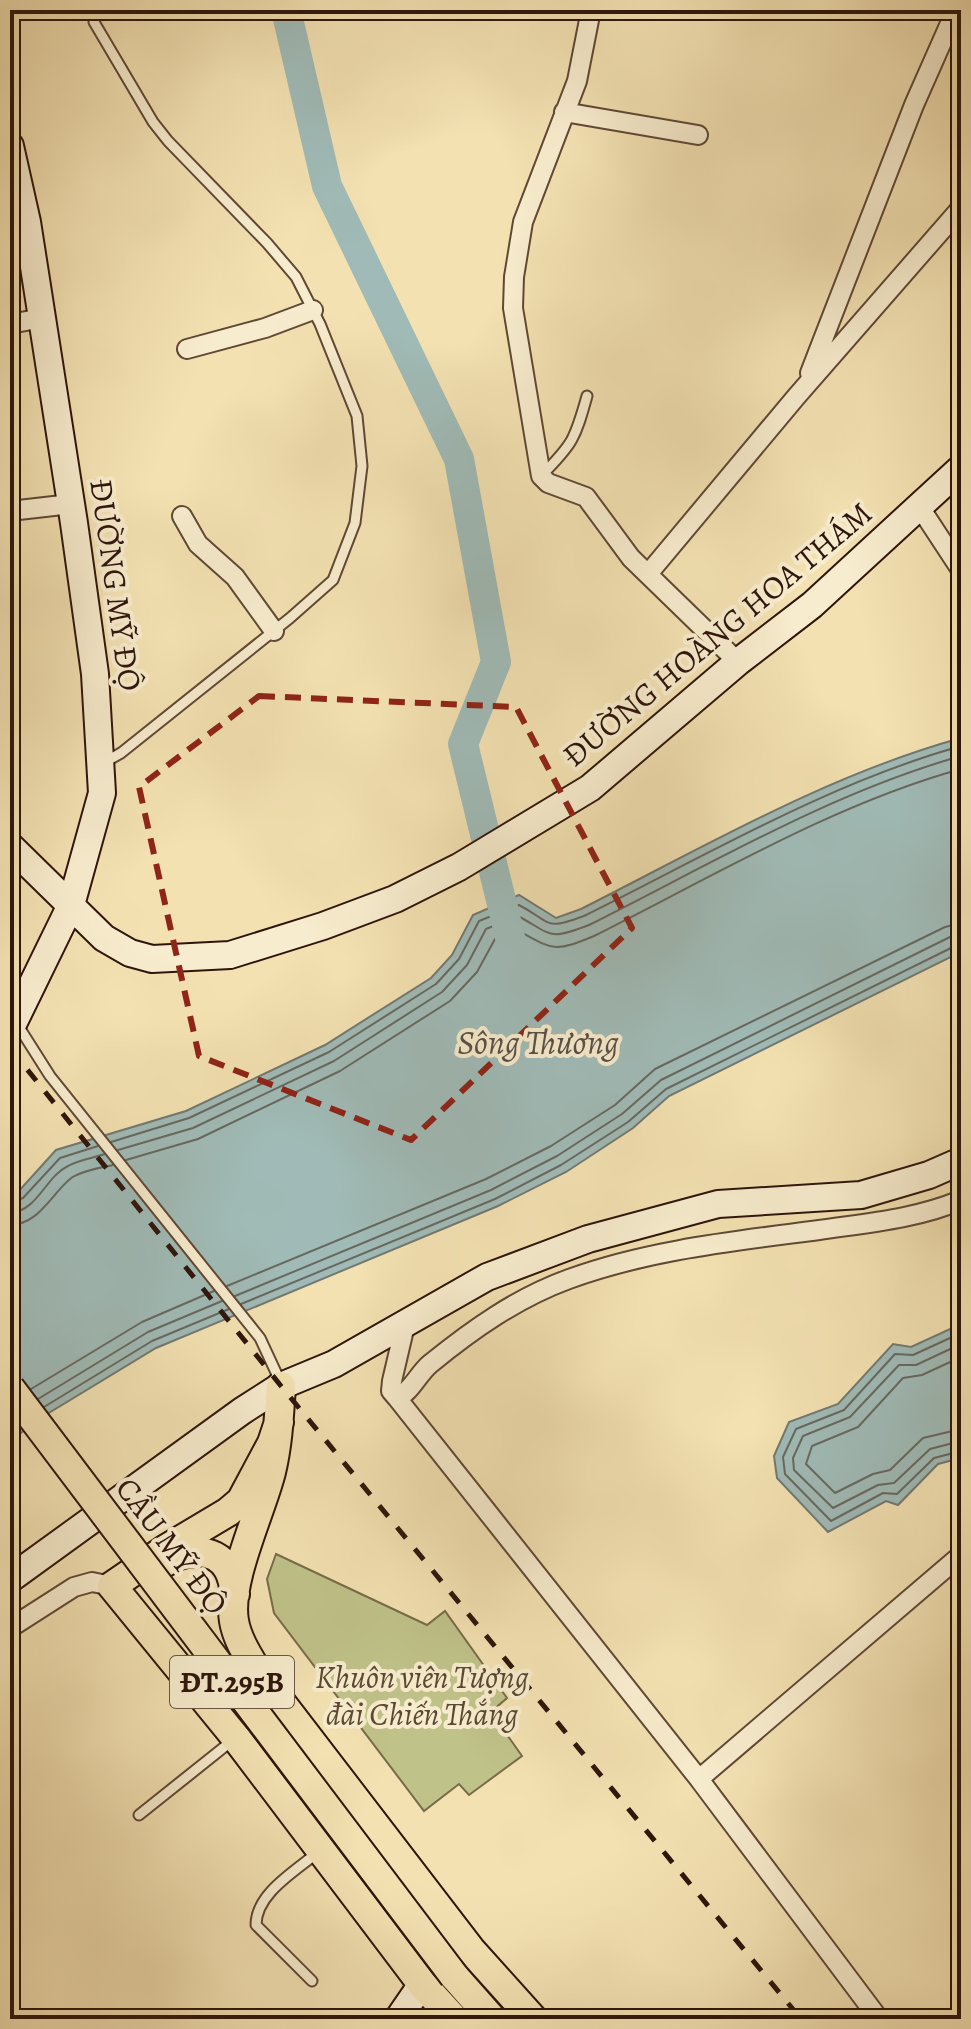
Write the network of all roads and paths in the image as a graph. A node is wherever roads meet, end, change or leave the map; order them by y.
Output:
1 (591, 10) edge
2 (956, 10) edge
3 (94, 22) dead end
4 (564, 112) junction
5 (698, 135) dead end
6 (10, 146) edge
7 (15, 193) edge
8 (961, 208) edge
9 (313, 310) junction
10 (42, 318) junction
11 (10, 324) edge
12 (187, 349) dead end
13 (805, 387) junction
14 (587, 396) dead end
15 (961, 468) edge
16 (541, 476) junction
17 (71, 504) junction
18 (919, 506) junction
19 (10, 511) edge
20 (182, 516) dead end
21 (961, 570) edge
22 (648, 574) junction
23 (274, 631) junction
24 (738, 662) junction
25 (102, 764) junction
26 (10, 846) edge
27 (71, 905) junction
28 (13, 1026) edge
29 (961, 1161) edge
30 (961, 1200) edge
31 (406, 1321) junction
32 (281, 1386) junction
33 (10, 1388) edge
34 (397, 1398) junction
35 (279, 1422) junction
36 (961, 1555) edge
37 (10, 1579) edge
38 (115, 1591) junction
39 (235, 1594) junction
40 (10, 1628) edge
41 (236, 1738) junction
42 (699, 1779) junction
43 (139, 1815) dead end
44 (321, 1850) junction
45 (312, 1981) dead end
46 (422, 1984) junction
47 (398, 2019) edge
48 (454, 2019) edge
49 (492, 2019) edge
50 (533, 2019) edge
51 (879, 2019) edge

1 - 4 street
2 - 13 street
3 - 9 lane
4 - 5 street
4 - 16 street
6 - 7 street, ĐƯỜNG MỸ ĐỘ
7 - 10 street, ĐƯỜNG MỸ ĐỘ
8 - 13 street
9 - 12 street
9 - 23 lane
10 - 11 street
10 - 17 street, ĐƯỜNG MỸ ĐỘ
13 - 22 street
14 - 16 lane
15 - 18 street, ĐƯỜNG HOÀNG HOA THÁM
16 - 22 street
17 - 19 street
17 - 25 street, ĐƯỜNG MỸ ĐỘ
18 - 21 street
18 - 24 street, ĐƯỜNG HOÀNG HOA THÁM
20 - 23 street
22 - 24 street
23 - 25 lane
24 - 27 street, ĐƯỜNG HOÀNG HOA THÁM
25 - 27 street, ĐƯỜNG MỸ ĐỘ
26 - 27 street
27 - 28 street, ĐƯỜNG MỸ ĐỘ
28 - 32 lane
29 - 31 street
30 - 34 street
31 - 32 street
31 - 34 street
32 - 35 main road
32 - 37 street
33 - 49 main road, CẦU MỸ ĐỘ / ĐT.295B, bridge
34 - 42 street
35 - 38 main road
35 - 39 main road
36 - 42 street
38 - 39 main road
38 - 40 street
38 - 41 main road
39 - 50 main road
41 - 43 lane
41 - 44 main road
42 - 51 street
44 - 45 lane
44 - 46 main road
46 - 47 street
46 - 48 main road

